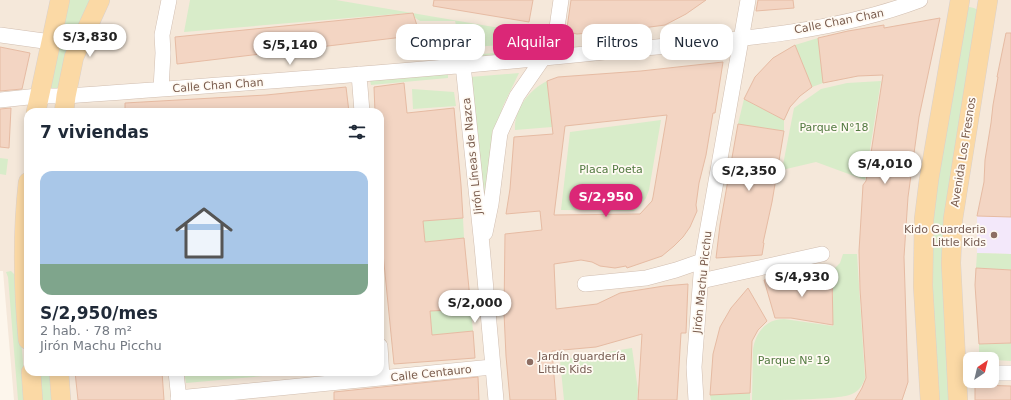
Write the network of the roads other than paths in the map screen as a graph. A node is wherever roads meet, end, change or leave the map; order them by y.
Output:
1 (60, 0) edge
2 (100, 0) edge
3 (169, 0) edge
4 (561, 0) edge
5 (748, 0) edge
6 (920, 0) edge
7 (960, 0) edge
8 (988, 0) edge
9 (557, 24) edge
10 (0, 35) edge
11 (741, 38) junction
12 (50, 42) junction
13 (574, 55) edge
14 (520, 60) edge
15 (542, 60) edge
16 (463, 65) junction
17 (359, 74) junction
18 (161, 90) junction
19 (0, 100) edge
20 (37, 104) edge
21 (65, 104) edge
22 (362, 108) edge
23 (24, 241) edge
24 (482, 246) junction
25 (822, 254) dead end
26 (702, 261) junction
27 (701, 281) junction
28 (585, 284) dead end
29 (24, 285) edge
30 (492, 367) junction
31 (999, 373) edge
32 (1011, 373) edge
33 (963, 374) edge
34 (31, 376) edge
35 (59, 376) edge
36 (176, 376) edge
37 (382, 378) joint
38 (178, 399) edge
39 (33, 400) edge
40 (61, 400) edge
41 (496, 400) edge
42 (696, 400) edge
43 (930, 400) edge
44 (958, 400) edge

1 - 12 main road
2 - 21 main road
3 - 18 street
4 - 9 street, Jirón Líneas de Nazca
5 - 11 street, Jirón Machu Picchu
6 - 11 street, Calle Chan Chan
7 - 43 main road
8 - 33 main road, Avenida Los Fresnos
10 - 12 street
11 - 13 street, Calle Chan Chan
11 - 26 street, Jirón Machu Picchu
12 - 20 main road
14 - 16 street, Calle Chan Chan
15 - 24 street, Jirón Líneas de Nazca
16 - 17 street, Calle Chan Chan
16 - 24 street, Jirón Líneas de Nazca
17 - 18 street, Calle Chan Chan
17 - 22 street
18 - 21 street, Calle Chan Chan
19 - 20 street, Calle Chan Chan
20 - 21 street, Calle Chan Chan
23 - 29 main road
24 - 30 street, Jirón Líneas de Nazca
25 - 27 street
26 - 27 street, Jirón Machu Picchu
26 - 28 street
27 - 42 street, Jirón Machu Picchu
30 - 37 street, Calle Centauro
30 - 41 street, Jirón Líneas de Nazca
31 - 32 street
33 - 44 main road, Avenida Los Fresnos
34 - 39 main road
35 - 40 main road
36 - 38 street
37 - 38 street, Calle Centauro

